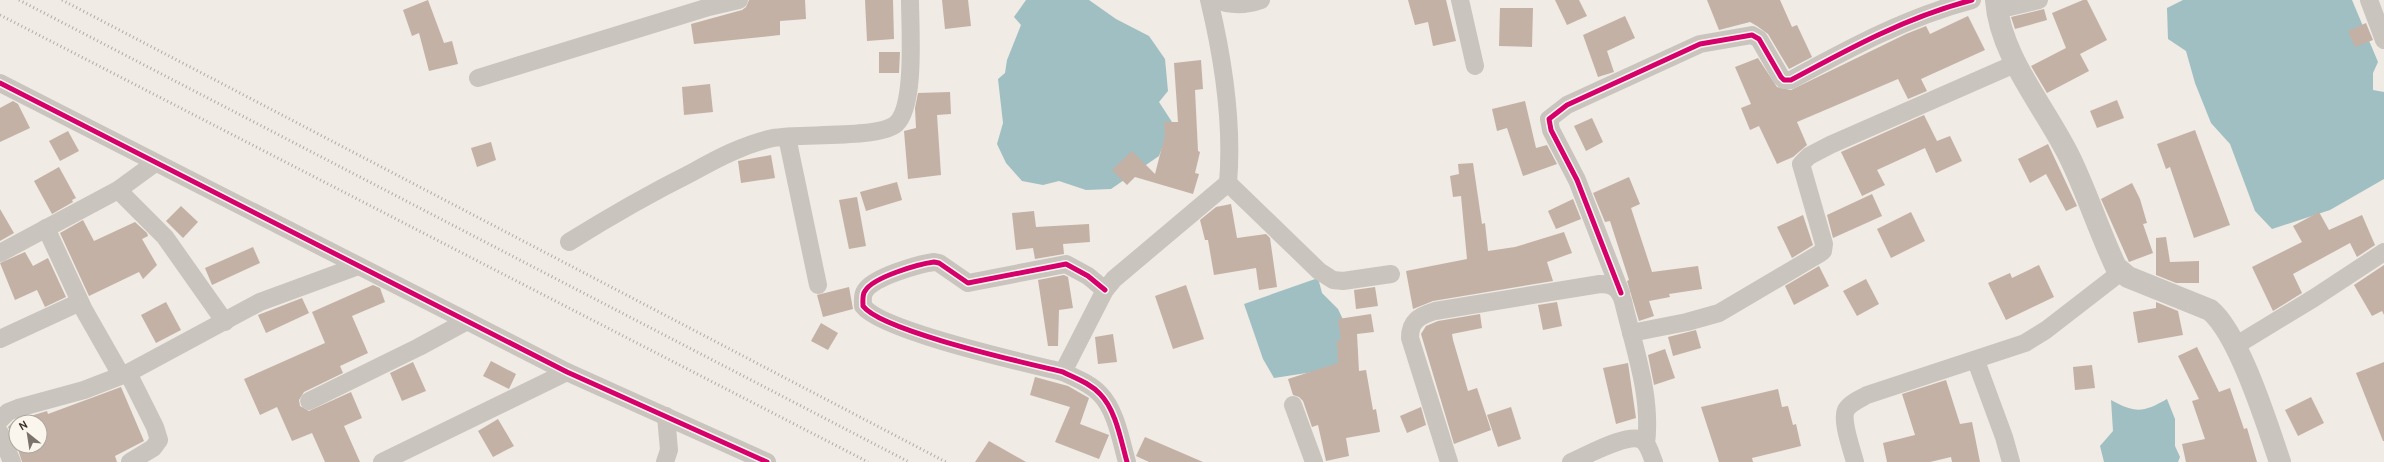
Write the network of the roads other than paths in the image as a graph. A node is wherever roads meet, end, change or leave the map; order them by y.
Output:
1 (739, 0) edge
2 (910, 0) edge
3 (1209, 0) edge
4 (1216, 0) edge
5 (1261, 0) edge
6 (1460, 0) edge
7 (1972, 0) edge
8 (2039, 0) edge
9 (2369, 0) edge
10 (1996, 5) edge
11 (2384, 38) edge
12 (2017, 63) junction
13 (1475, 66) dead end
14 (478, 78) dead end
15 (0, 83) edge
16 (787, 137) junction
17 (155, 163) junction
18 (1228, 183) junction
19 (118, 190) junction
20 (46, 228) junction
21 (569, 242) dead end
22 (2384, 252) edge
23 (0, 253) edge
24 (358, 266) junction
25 (2121, 272) junction
26 (1391, 274) dead end
27 (818, 285) dead end
28 (1105, 290) junction
29 (1621, 293) junction
30 (80, 302) junction
31 (467, 321) junction
32 (225, 322) junction
33 (1631, 332) junction
34 (0, 339) edge
35 (2235, 346) junction
36 (1976, 361) junction
37 (567, 372) junction
38 (1063, 372) junction
39 (124, 374) junction
40 (309, 401) dead end
41 (1293, 405) dead end
42 (666, 416) junction
43 (1, 422) edge
44 (1646, 444) junction
45 (667, 461) edge
46 (12, 462) edge
47 (130, 462) edge
48 (382, 462) edge
49 (767, 462) edge
50 (1127, 462) edge
51 (1314, 462) edge
52 (1449, 462) edge
53 (1571, 462) edge
54 (1654, 462) edge
55 (1856, 462) edge
56 (2011, 462) edge
57 (2280, 462) edge

1 - 14 street
2 - 16 street
3 - 18 street
4 - 5 street
6 - 13 street
7 - 29 street
8 - 10 street
9 - 11 street
10 - 12 street
12 - 25 street
12 - 33 street
15 - 17 street
16 - 21 street
16 - 27 street
17 - 19 street
17 - 24 street
18 - 26 street
18 - 28 street
19 - 20 street
19 - 32 street
20 - 23 street
20 - 30 street
22 - 35 street
24 - 31 street
24 - 32 street
25 - 35 street
25 - 36 street
28 - 38 street
28 - 38 street
29 - 33 street
29 - 52 street
30 - 34 street
30 - 39 street
31 - 37 street
31 - 40 street
32 - 39 street
33 - 44 street
35 - 57 street
36 - 55 street
36 - 56 street
37 - 42 street
37 - 48 street
38 - 50 street
39 - 43 street
39 - 47 street
41 - 51 street
42 - 45 street
42 - 49 street
43 - 46 street
44 - 53 street
44 - 54 street

